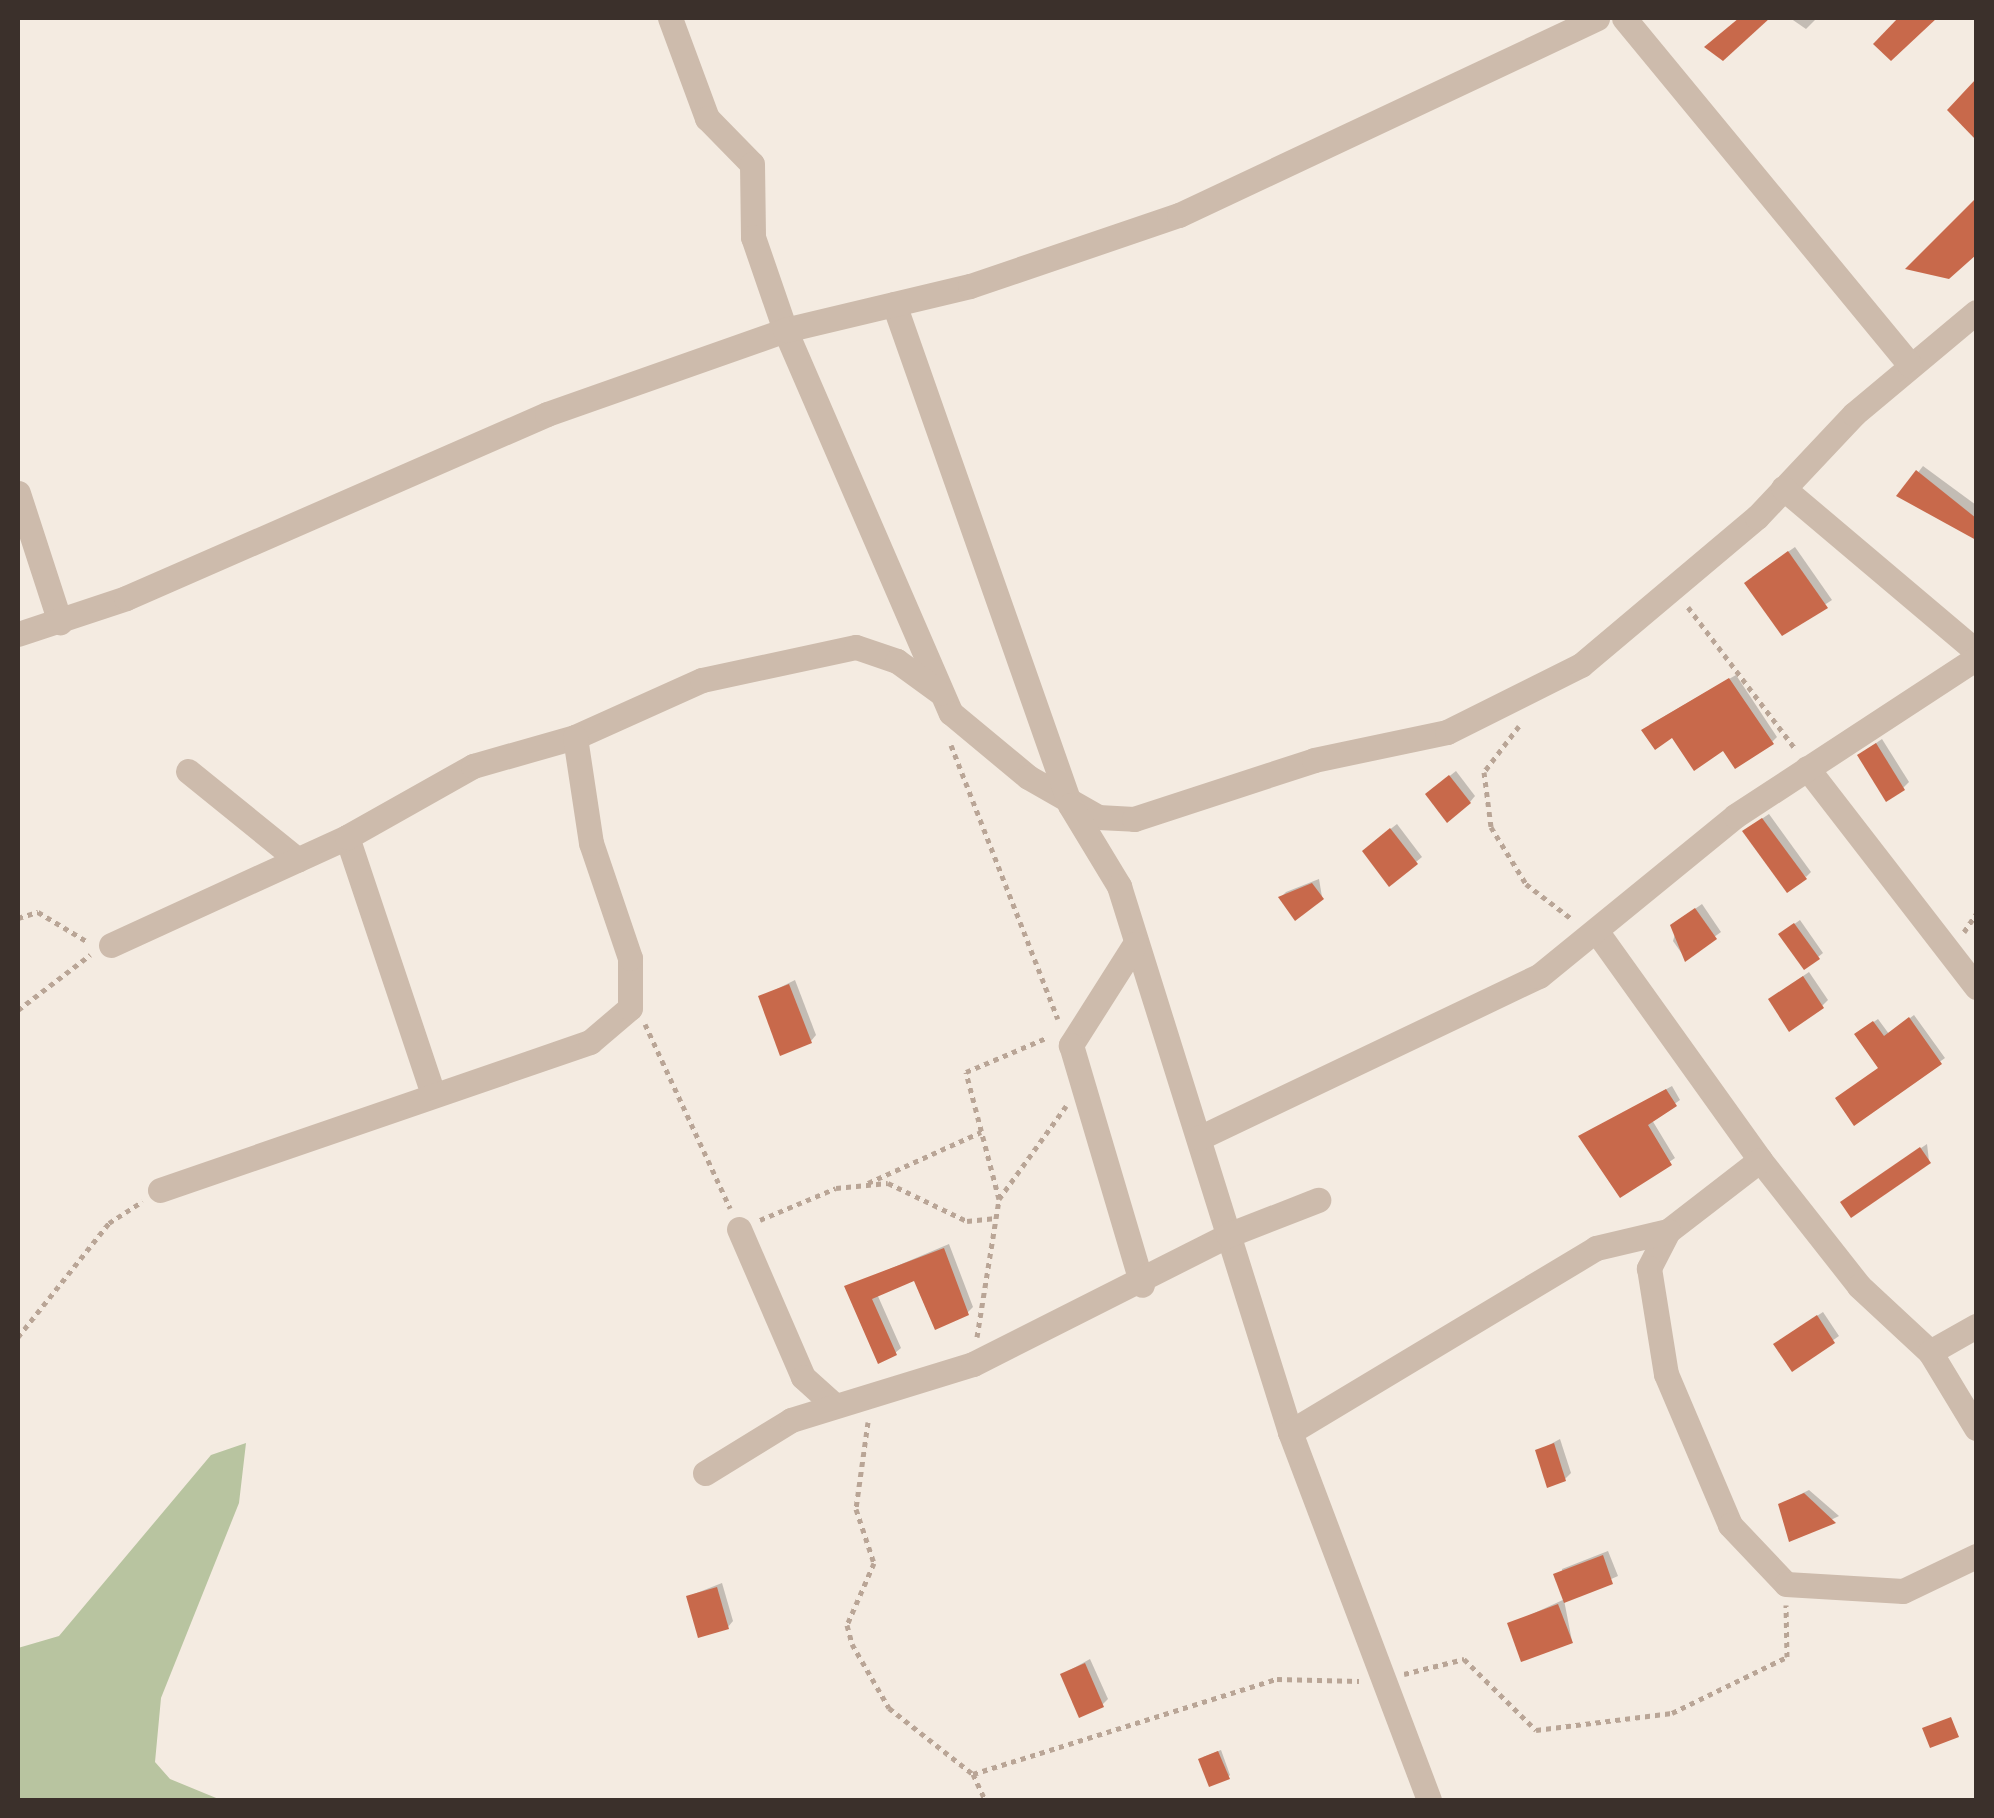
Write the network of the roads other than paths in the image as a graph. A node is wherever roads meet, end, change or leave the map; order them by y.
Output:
1 (670, 18) edge
2 (1597, 18) edge
3 (1624, 18) edge
4 (894, 304) junction
5 (1976, 312) edge
6 (785, 330) junction
7 (1910, 366) junction
8 (1784, 488) junction
9 (18, 493) edge
10 (60, 622) junction
11 (18, 634) edge
12 (1976, 654) edge
13 (948, 704) junction
14 (575, 738) junction
15 (1806, 768) junction
16 (188, 771) dead end
17 (1070, 805) junction
18 (347, 837) junction
19 (298, 860) junction
20 (1597, 932) junction
21 (1135, 944) junction
22 (110, 945) road end
23 (1976, 986) edge
24 (433, 1094) junction
25 (1200, 1138) junction
26 (1760, 1160) junction
27 (160, 1190) road end
28 (1318, 1200) dead end
29 (739, 1229) road end
30 (1668, 1230) junction
31 (1228, 1235) junction
32 (1142, 1284) junction
33 (1976, 1326) edge
34 (1930, 1352) junction
35 (832, 1403) junction
36 (1976, 1428) edge
37 (1290, 1432) junction
38 (705, 1473) dead end
39 (1976, 1556) edge
40 (1429, 1800) edge

1 - 6 street
2 - 4 street
3 - 7 street
4 - 6 street
4 - 17 street
5 - 7 street
6 - 10 street
6 - 13 street
7 - 8 street
8 - 12 street
8 - 17 street
9 - 10 street
10 - 11 street
12 - 15 street
13 - 14 street
13 - 17 street
14 - 18 street
14 - 24 street
15 - 20 street
15 - 23 street
16 - 19 street
17 - 21 street
18 - 19 street
18 - 24 street
19 - 22 street
20 - 25 street
20 - 26 street
21 - 25 street
21 - 32 street
24 - 27 street
25 - 31 street
26 - 30 street
26 - 34 street
28 - 31 street
29 - 35 street
30 - 37 street
30 - 39 street
31 - 32 street
31 - 37 street
32 - 35 street
33 - 34 street
34 - 36 street
35 - 38 street
37 - 40 street

